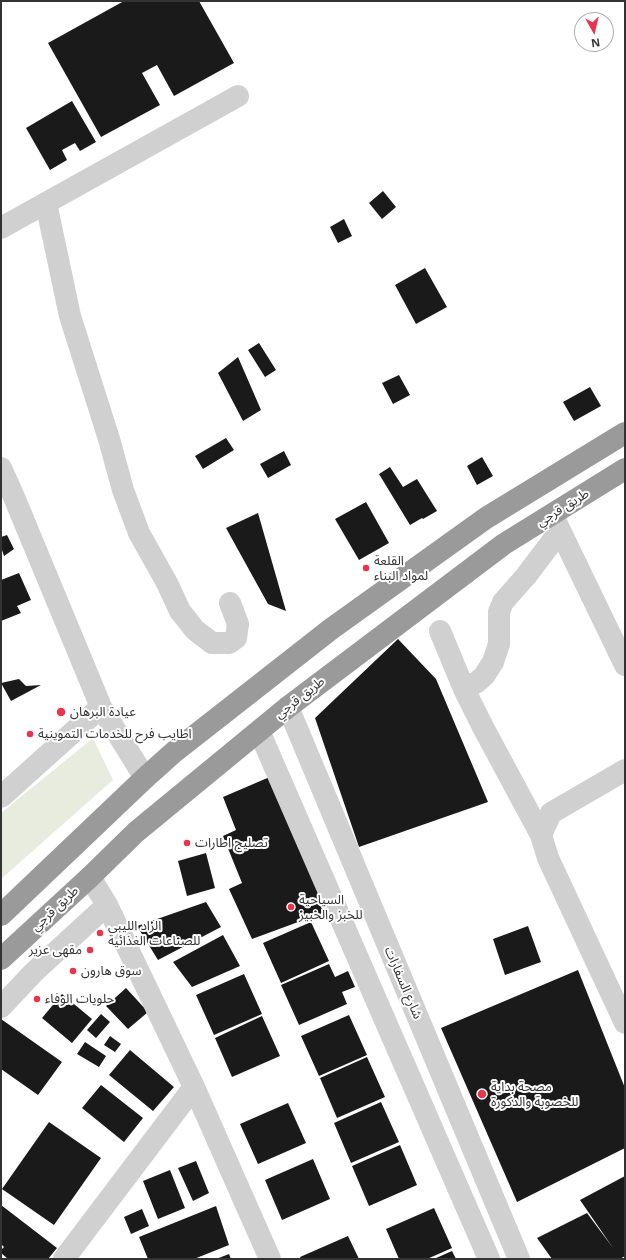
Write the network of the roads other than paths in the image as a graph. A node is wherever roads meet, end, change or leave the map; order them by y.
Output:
1 (238, 96) dead end
2 (46, 203) junction
3 (1, 228) edge
4 (625, 433) edge
5 (1, 468) edge
6 (625, 469) edge
7 (539, 485) junction
8 (8, 500) edge
9 (556, 523) junction
10 (230, 603) dead end
11 (440, 631) dead end
12 (625, 664) edge
13 (464, 689) junction
14 (101, 707) junction
15 (288, 707) junction
16 (259, 731) junction
17 (625, 770) edge
18 (145, 778) junction
19 (1, 797) edge
20 (120, 802) junction
21 (136, 832) junction
22 (542, 835) junction
23 (90, 877) junction
24 (107, 905) junction
25 (1, 915) edge
26 (1, 959) edge
27 (1, 1007) edge
28 (625, 1023) edge
29 (194, 1087) junction
30 (64, 1259) edge
31 (270, 1259) edge
32 (489, 1259) edge
33 (519, 1259) edge

1 - 2 street
2 - 3 street
2 - 10 street
4 - 7 highway
5 - 8 street
6 - 9 highway, طريق قرجي
7 - 9 highway
7 - 18 highway
8 - 14 street
9 - 12 street
9 - 13 street
9 - 15 highway, طريق قرجي
11 - 13 street
13 - 22 street
14 - 18 street
14 - 19 street
15 - 16 highway, طريق قرجي
15 - 33 street, شارع السفارات
16 - 21 highway, طريق قرجي
16 - 32 street
17 - 22 street
18 - 20 highway
20 - 21 highway
20 - 25 highway
21 - 23 highway, طريق قرجي
22 - 28 street
23 - 24 street
23 - 26 highway, طريق قرجي
24 - 27 street
24 - 29 street
29 - 30 street
29 - 31 street

